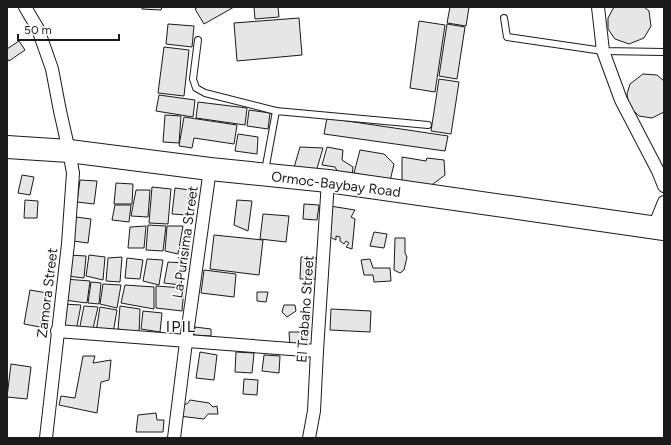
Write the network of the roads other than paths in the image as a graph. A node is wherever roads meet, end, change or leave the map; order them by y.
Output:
1 (25, 7) edge
2 (598, 7) edge
3 (504, 18) dead end
4 (198, 40) dead end
5 (604, 51) junction
6 (664, 52) edge
7 (276, 111) junction
8 (428, 125) dead end
9 (13, 147) edge
10 (69, 151) junction
11 (210, 169) junction
12 (264, 175) junction
13 (328, 181) junction
14 (664, 186) edge
15 (664, 202) edge
16 (659, 228) edge
17 (58, 331) junction
18 (186, 341) junction
19 (317, 351) junction
20 (46, 438) edge
21 (174, 438) edge
22 (309, 438) edge

1 - 10 street, Zamora Street
2 - 5 street
3 - 5 lane
4 - 7 lane
5 - 6 lane
5 - 14 street
7 - 8 lane
7 - 12 lane
9 - 10 highway, Ormoc-Baybay Road
10 - 11 highway, Ormoc-Baybay Road
10 - 17 street, Zamora Street
11 - 12 highway, Ormoc-Baybay Road
11 - 18 street, La Purisima Street
12 - 13 highway, Ormoc-Baybay Road
13 - 16 highway, Ormoc-Baybay Road
13 - 19 street, El Trabaho Street
15 - 16 street
17 - 18 street
17 - 20 street, Zamora Street
18 - 19 street
18 - 21 street, La Purisima Street
19 - 22 street, El Trabaho Street

